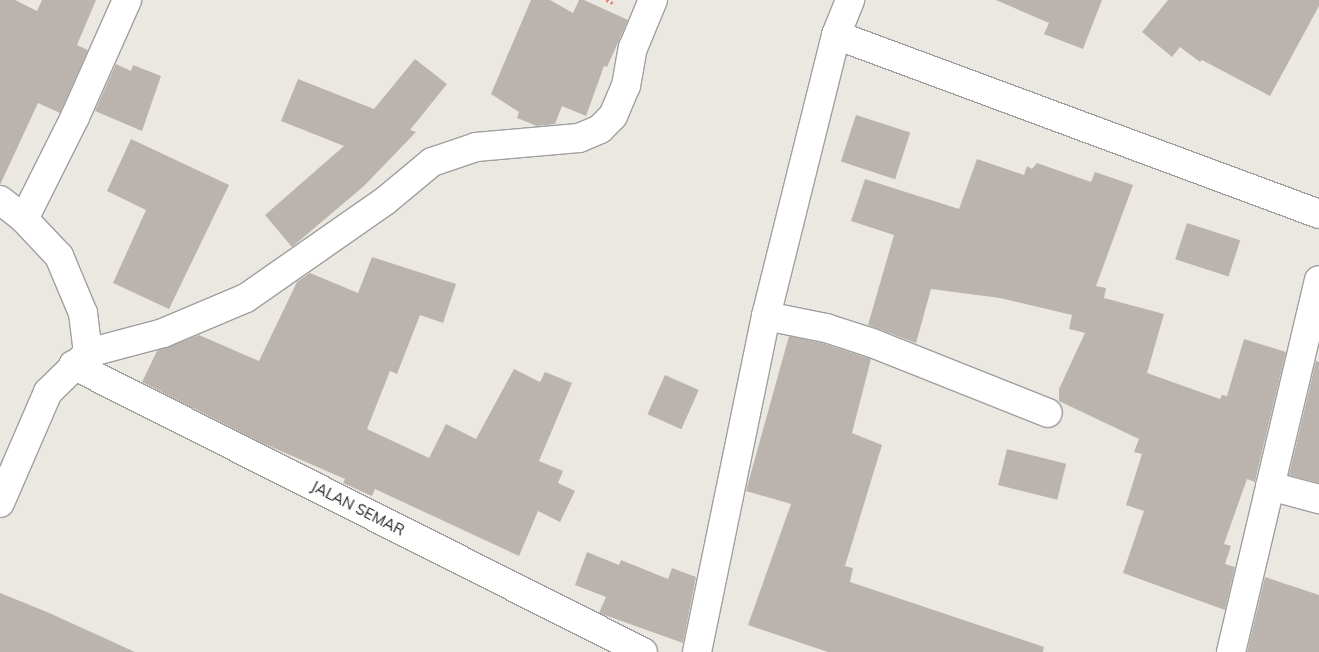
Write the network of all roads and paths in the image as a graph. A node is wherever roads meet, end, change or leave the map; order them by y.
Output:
1 (127, 0) edge
2 (653, 0) edge
3 (850, 0) edge
4 (836, 36) junction
5 (0, 200) edge
6 (1319, 214) edge
7 (24, 219) junction
8 (1319, 280) edge
9 (766, 316) junction
10 (80, 359) junction
11 (1048, 413) dead end
12 (1270, 486) junction
13 (1319, 499) edge
14 (0, 503) edge
15 (642, 652) edge
16 (697, 652) edge
17 (1231, 652) edge

1 - 7 street
2 - 10 street
3 - 4 street
4 - 6 street
4 - 9 street
5 - 7 street
7 - 10 street
8 - 12 street
9 - 11 street
9 - 16 street
10 - 14 street
10 - 15 street, JALAN SEMAR
12 - 13 street
12 - 17 street

